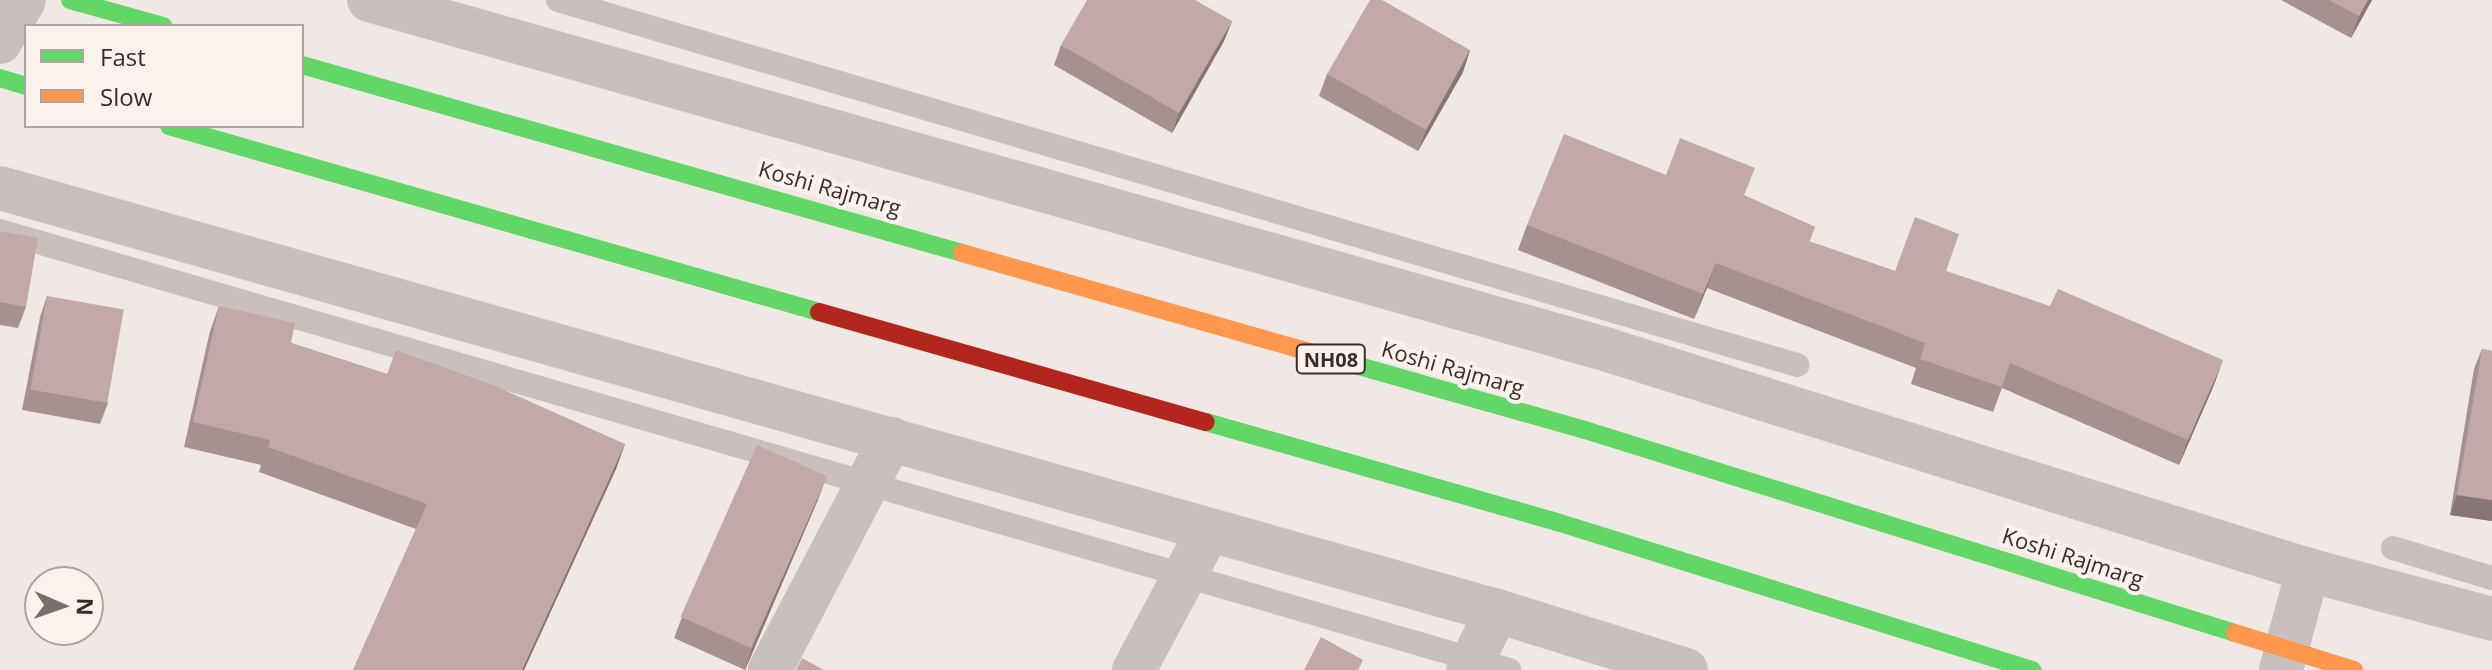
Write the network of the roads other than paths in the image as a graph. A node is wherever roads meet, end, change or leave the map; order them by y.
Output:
1 (24, 0) edge
2 (70, 0) edge
3 (369, 0) edge
4 (558, 0) edge
5 (156, 24) edge
6 (0, 42) edge
7 (304, 66) edge
8 (0, 78) edge
9 (24, 85) edge
10 (176, 128) edge
11 (0, 188) edge
12 (0, 231) edge
13 (1797, 365) dead end
14 (891, 439) junction
15 (868, 483) junction
16 (1207, 533) junction
17 (2393, 548) dead end
18 (2308, 570) junction
19 (1185, 574) junction
20 (2492, 578) edge
21 (1497, 611) junction
22 (2492, 619) edge
23 (2282, 660) edge
24 (1483, 666) edge
25 (770, 670) edge
26 (1134, 670) edge
27 (1686, 670) edge
28 (2033, 670) edge
29 (2354, 670) edge

1 - 6 street
2 - 5 main road
3 - 18 street
4 - 13 lane
7 - 23 main road, Koshi Rajmarg / NH08
8 - 9 main road
10 - 28 main road
11 - 14 street
12 - 15 lane
14 - 15 street
14 - 16 street
15 - 19 lane
15 - 25 street
16 - 19 street
16 - 21 street
17 - 20 lane
18 - 22 street
18 - 23 street
19 - 24 lane
19 - 26 street
21 - 24 street
21 - 27 street
23 - 29 main road, Koshi Rajmarg / NH08

